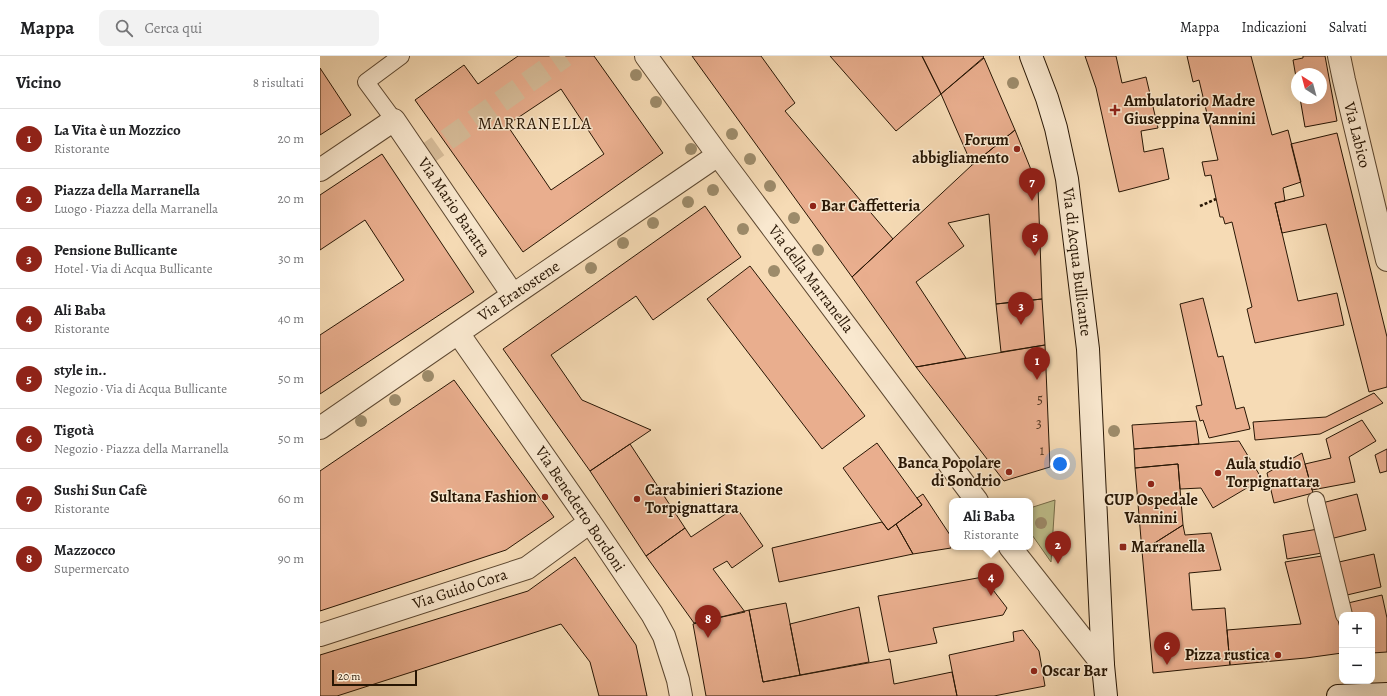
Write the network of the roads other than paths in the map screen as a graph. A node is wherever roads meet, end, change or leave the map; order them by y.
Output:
1 (401, 56) edge
2 (646, 56) edge
3 (1031, 56) edge
4 (1339, 56) edge
5 (394, 120) junction
6 (718, 155) junction
7 (320, 170) edge
8 (1387, 260) edge
9 (513, 295) junction
10 (458, 332) junction
11 (320, 428) edge
12 (975, 498) edge
13 (1316, 500) dead end
14 (590, 522) junction
15 (1012, 550) edge
16 (1343, 612) edge
17 (320, 635) edge
18 (1103, 665) junction
19 (1361, 688) edge
20 (1387, 694) edge
21 (681, 696) edge
22 (1106, 696) edge
23 (1338, 696) edge

1 - 5 lane
2 - 6 street, Via della Marranella
3 - 18 street, Via di Acqua Bullicante
4 - 8 street, Via Labico
5 - 7 street
5 - 9 street, Via Mario Baratta
6 - 9 street, Via Eratostene
6 - 12 street, Via della Marranella
9 - 10 street, Via Eratostene
10 - 11 street, Via Eratostene
10 - 14 street, Via Benedetto Bordoni
13 - 16 lane
14 - 17 street, Via Guido Cora
14 - 21 street, Via Benedetto Bordoni
15 - 18 street
18 - 22 street, Via di Acqua Bullicante
19 - 20 street
19 - 23 street

